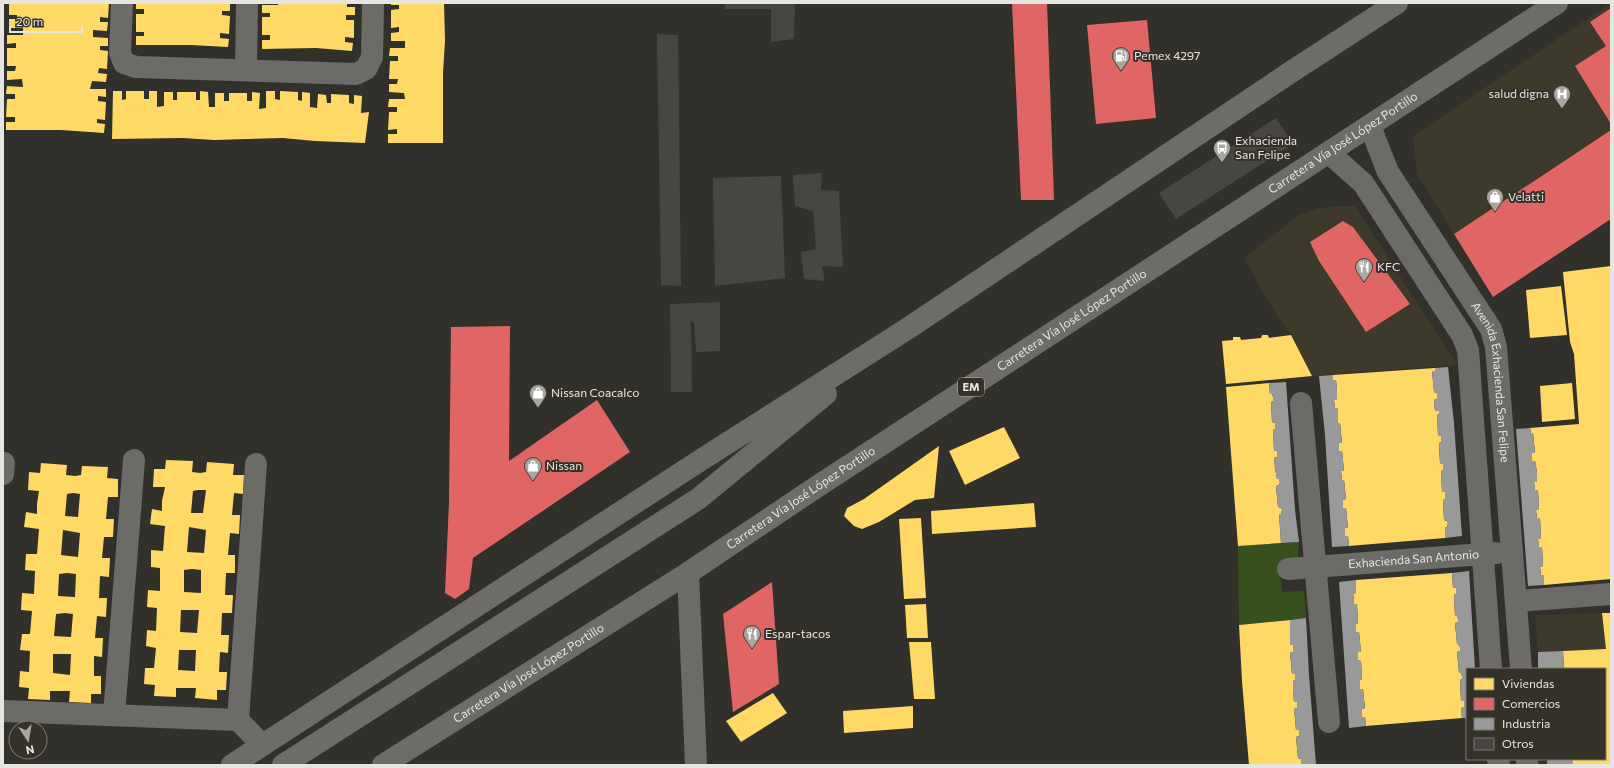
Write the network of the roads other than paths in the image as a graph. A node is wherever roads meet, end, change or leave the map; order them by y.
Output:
1 (122, 3) edge
2 (247, 3) edge
3 (373, 3) edge
4 (1396, 3) edge
5 (1557, 3) edge
6 (246, 70) junction
7 (1370, 126) junction
8 (1329, 153) junction
9 (907, 329) junction
10 (1301, 403) dead end
11 (134, 460) dead end
12 (256, 464) dead end
13 (1512, 551) junction
14 (1482, 554) junction
15 (1316, 566) junction
16 (1288, 569) dead end
17 (688, 573) junction
18 (1611, 594) edge
19 (1516, 601) junction
20 (1491, 668) edge
21 (1521, 668) edge
22 (3, 711) edge
23 (114, 715) junction
24 (238, 720) junction
25 (1329, 722) dead end
26 (262, 745) junction
27 (232, 765) edge
28 (283, 765) edge
29 (383, 765) edge
30 (696, 765) edge

1 - 6 street
2 - 6 street
3 - 6 street
4 - 9 main road
5 - 7 main road, Carretera Vía José López Portillo / EM
7 - 8 main road, Carretera Vía José López Portillo / EM
7 - 13 street, Avenida Exhacienda San Felipe
8 - 14 street, Avenida Exhacienda San Felipe
8 - 17 main road, Carretera Vía José López Portillo / EM
9 - 26 main road
9 - 28 main road
10 - 15 street
11 - 23 street
12 - 24 street
13 - 14 street, Exhacienda San Antonio
13 - 19 street, Avenida Exhacienda San Felipe
14 - 15 street, Exhacienda San Antonio
14 - 20 street, Avenida Exhacienda San Felipe
15 - 16 street, Exhacienda San Antonio
15 - 25 street
17 - 29 main road, Carretera Vía José López Portillo / EM
17 - 30 street
18 - 19 street
19 - 21 street, Avenida Exhacienda San Felipe
22 - 23 street
23 - 24 street
24 - 26 street
26 - 27 main road

